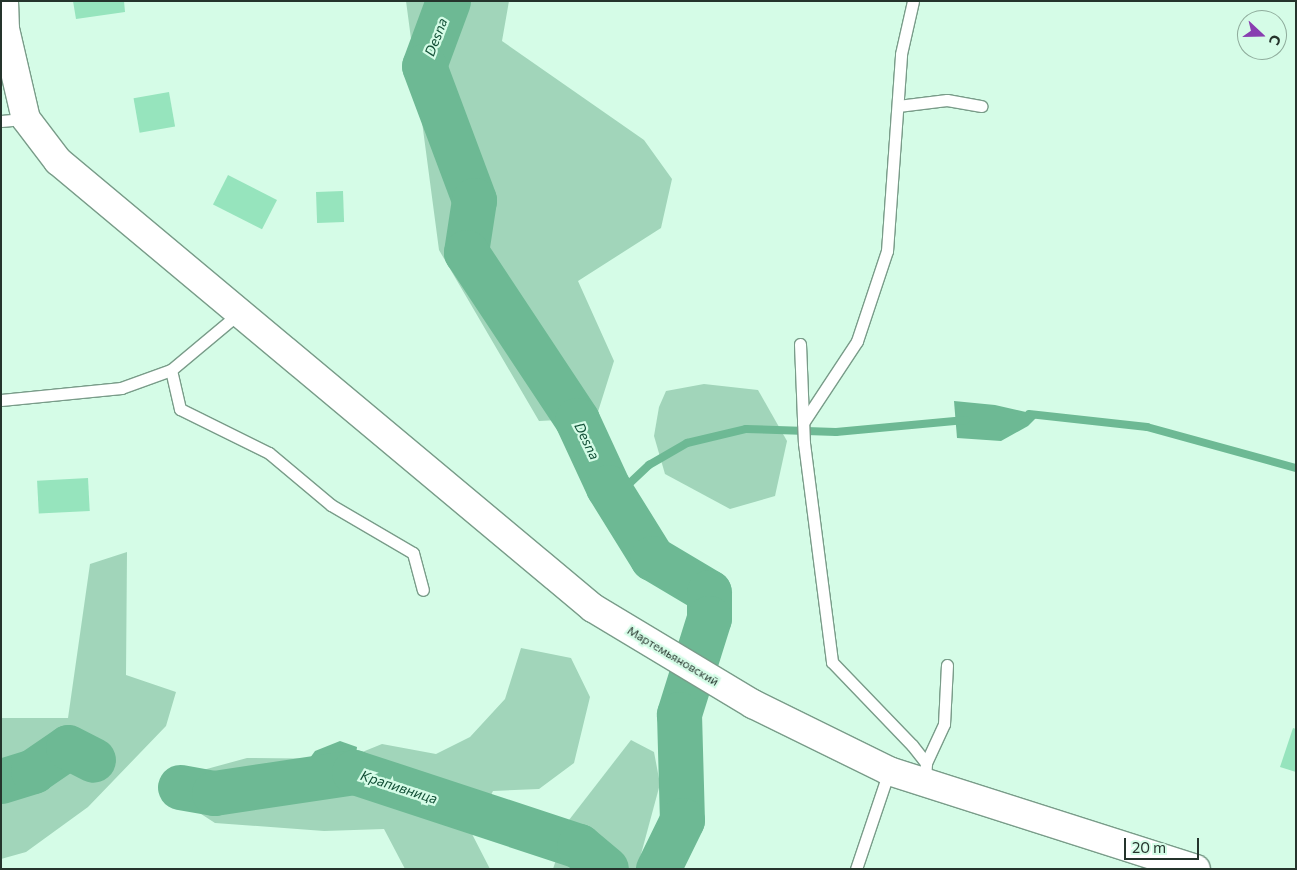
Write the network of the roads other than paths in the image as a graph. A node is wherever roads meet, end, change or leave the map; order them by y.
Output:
1 (4, 1) edge
2 (913, 1) edge
3 (898, 106) junction
4 (981, 106) dead end
5 (14, 120) edge
6 (238, 314) junction
7 (800, 344) dead end
8 (171, 370) junction
9 (1, 400) edge
10 (803, 423) junction
11 (423, 590) dead end
12 (947, 665) dead end
13 (889, 771) junction
14 (925, 773) junction
15 (856, 869) edge
16 (1196, 869) edge

1 - 5 street
2 - 3 lane
3 - 4 lane
3 - 10 lane
5 - 6 street, Мартемьяновский
6 - 8 lane
6 - 13 street, Мартемьяновский
7 - 10 lane
8 - 9 lane
8 - 11 lane
10 - 14 lane
12 - 14 lane
13 - 14 street, Мартемьяновский
13 - 15 lane
14 - 16 street, Мартемьяновский

